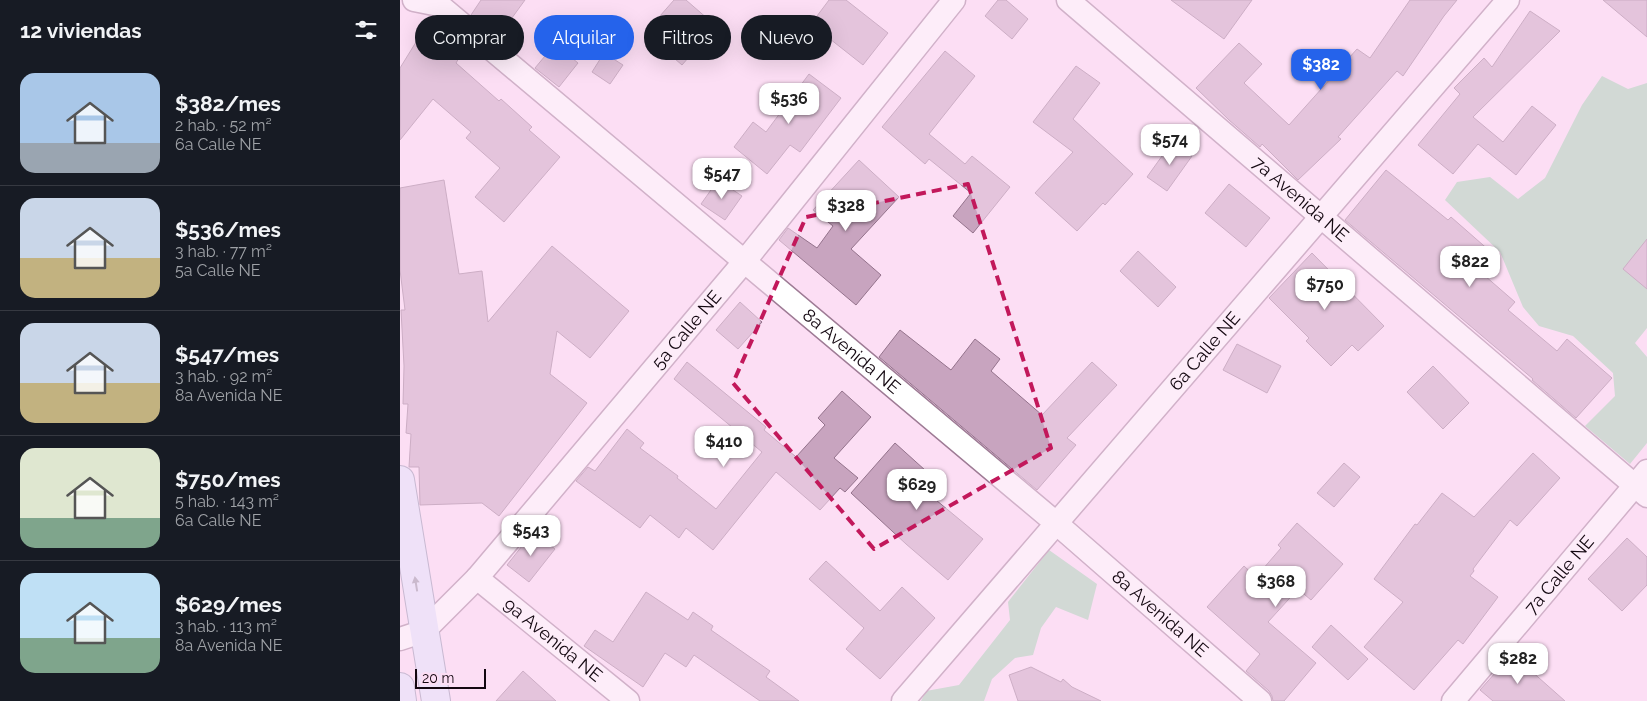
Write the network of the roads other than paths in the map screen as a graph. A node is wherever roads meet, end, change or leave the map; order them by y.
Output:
1 (414, 0) edge
2 (954, 0) edge
3 (1068, 0) edge
4 (1508, 0) edge
5 (441, 3) edge
6 (1321, 216) junction
7 (744, 262) junction
8 (400, 480) edge
9 (1643, 484) edge
10 (1056, 523) junction
11 (477, 578) junction
12 (412, 635) edge
13 (400, 687) edge
14 (402, 701) edge
15 (436, 701) edge
16 (628, 701) edge
17 (903, 701) edge
18 (1260, 701) edge
19 (1454, 701) edge

1 - 5 street
2 - 7 street, 5a Calle NE
3 - 6 street, 7a Avenida NE
4 - 6 street, 6a Calle NE
5 - 7 street, 8a Avenida NE
6 - 9 street, 7a Avenida NE
6 - 10 street, 6a Calle NE
7 - 10 street, 8a Avenida NE
7 - 11 street, 5a Calle NE
12 -> 8 main road
9 - 19 street, 7a Calle NE
10 - 17 street, 6a Calle NE
10 - 18 street, 8a Avenida NE
11 - 12 street, 5a Calle NE
11 - 16 street, 9a Avenida NE
12 - 15 main road
13 - 14 main road

